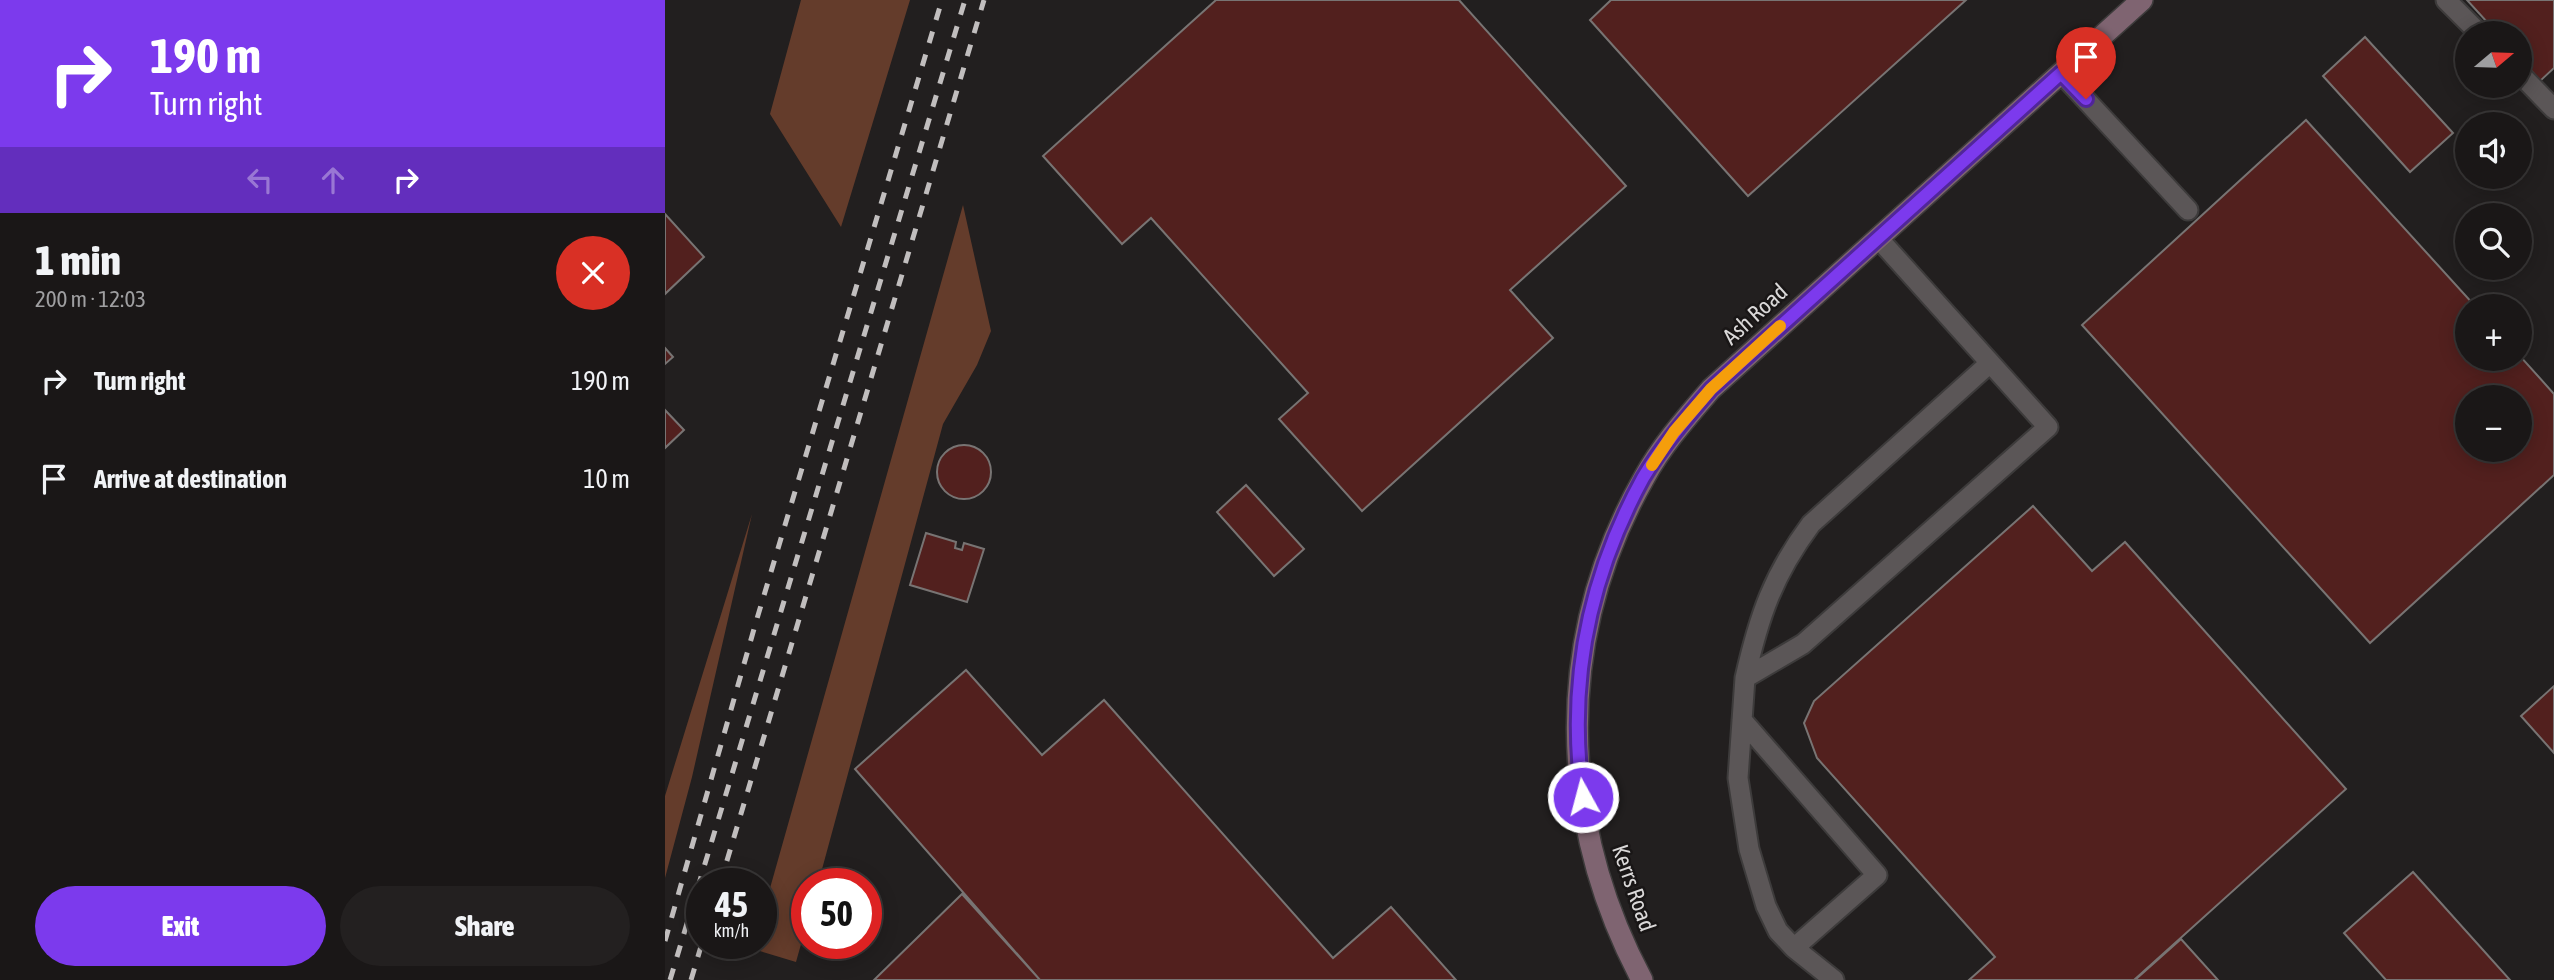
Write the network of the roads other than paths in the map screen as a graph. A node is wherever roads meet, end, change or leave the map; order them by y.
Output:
1 (2142, 0) edge
2 (2446, 0) edge
3 (2467, 21) edge
4 (2061, 73) junction
5 (2532, 86) edge
6 (2554, 108) edge
7 (2188, 210) dead end
8 (1878, 237) junction
9 (1990, 363) junction
10 (1745, 678) junction
11 (1742, 720) junction
12 (1579, 769) joint
13 (1794, 948) junction
14 (1642, 980) edge
15 (1834, 980) edge

1 - 4 main road, Ash Road
2 - 3 lane
4 - 7 lane
4 - 8 main road, Ash Road
5 - 6 lane
8 - 9 lane
8 - 12 main road, Ash Road
9 - 10 lane
9 - 10 lane
10 - 11 lane
11 - 13 lane
11 - 13 lane
12 - 14 main road, Kerrs Road
13 - 15 lane

